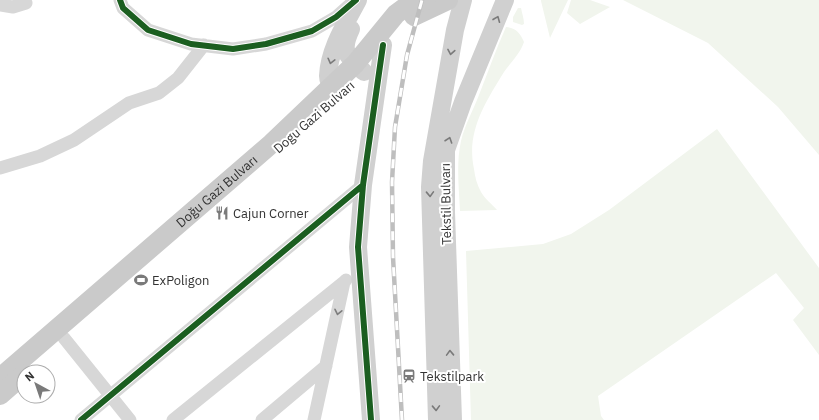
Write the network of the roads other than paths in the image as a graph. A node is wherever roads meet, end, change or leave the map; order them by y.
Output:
1 (24, 0) edge
2 (120, 0) edge
3 (357, 0) edge
4 (366, 0) edge
5 (463, 0) edge
6 (505, 0) edge
7 (437, 2) edge
8 (0, 5) edge
9 (455, 30) junction
10 (204, 45) junction
11 (383, 45) junction
12 (359, 68) junction
13 (332, 88) junction
14 (444, 97) junction
15 (463, 102) junction
16 (0, 168) edge
17 (363, 185) junction
18 (360, 266) junction
19 (344, 282) junction
20 (60, 334) junction
21 (33, 364) edge
22 (326, 366) junction
23 (0, 378) edge
24 (16, 381) edge
25 (0, 395) edge
26 (110, 396) junction
27 (81, 420) edge
28 (130, 420) edge
29 (173, 420) edge
30 (262, 420) edge
31 (314, 420) edge
32 (371, 420) edge
33 (436, 420) edge
34 (453, 420) edge

1 - 8 street
2 - 10 street
3 - 10 street
3 -> 13 main road
4 - 12 main road
5 - 9 main road, Tekstil Bulvarı
15 -> 6 main road, Tekstil Bulvarı
7 - 9 main road
7 - 11 main road, Dogu Gazi Bulvarı
7 - 12 main road, Doğu Gazi Bulvarı
9 -> 14 main road, Tekstil Bulvarı
10 - 16 street
11 - 12 main road, Dogu Gazi Bulvarı
11 - 17 main road
12 - 13 main road, Doğu Gazi Bulvarı
12 - 20 main road, Dogu Gazi Bulvarı
13 - 20 main road, Doğu Gazi Bulvarı
14 - 15 main road
14 -> 33 main road, Tekstil Bulvarı
34 -> 15 main road, Tekstil Bulvarı
17 - 18 main road
17 - 26 street
18 - 19 street
18 - 32 main road
19 -> 22 street
19 - 29 street
20 - 21 main road, Dogu Gazi Bulvarı
20 - 23 main road, Doğu Gazi Bulvarı
20 - 26 street
22 - 30 street
22 - 31 street
24 - 25 main road, Dogu Gazi Bulvarı
26 - 27 street
26 - 28 street

